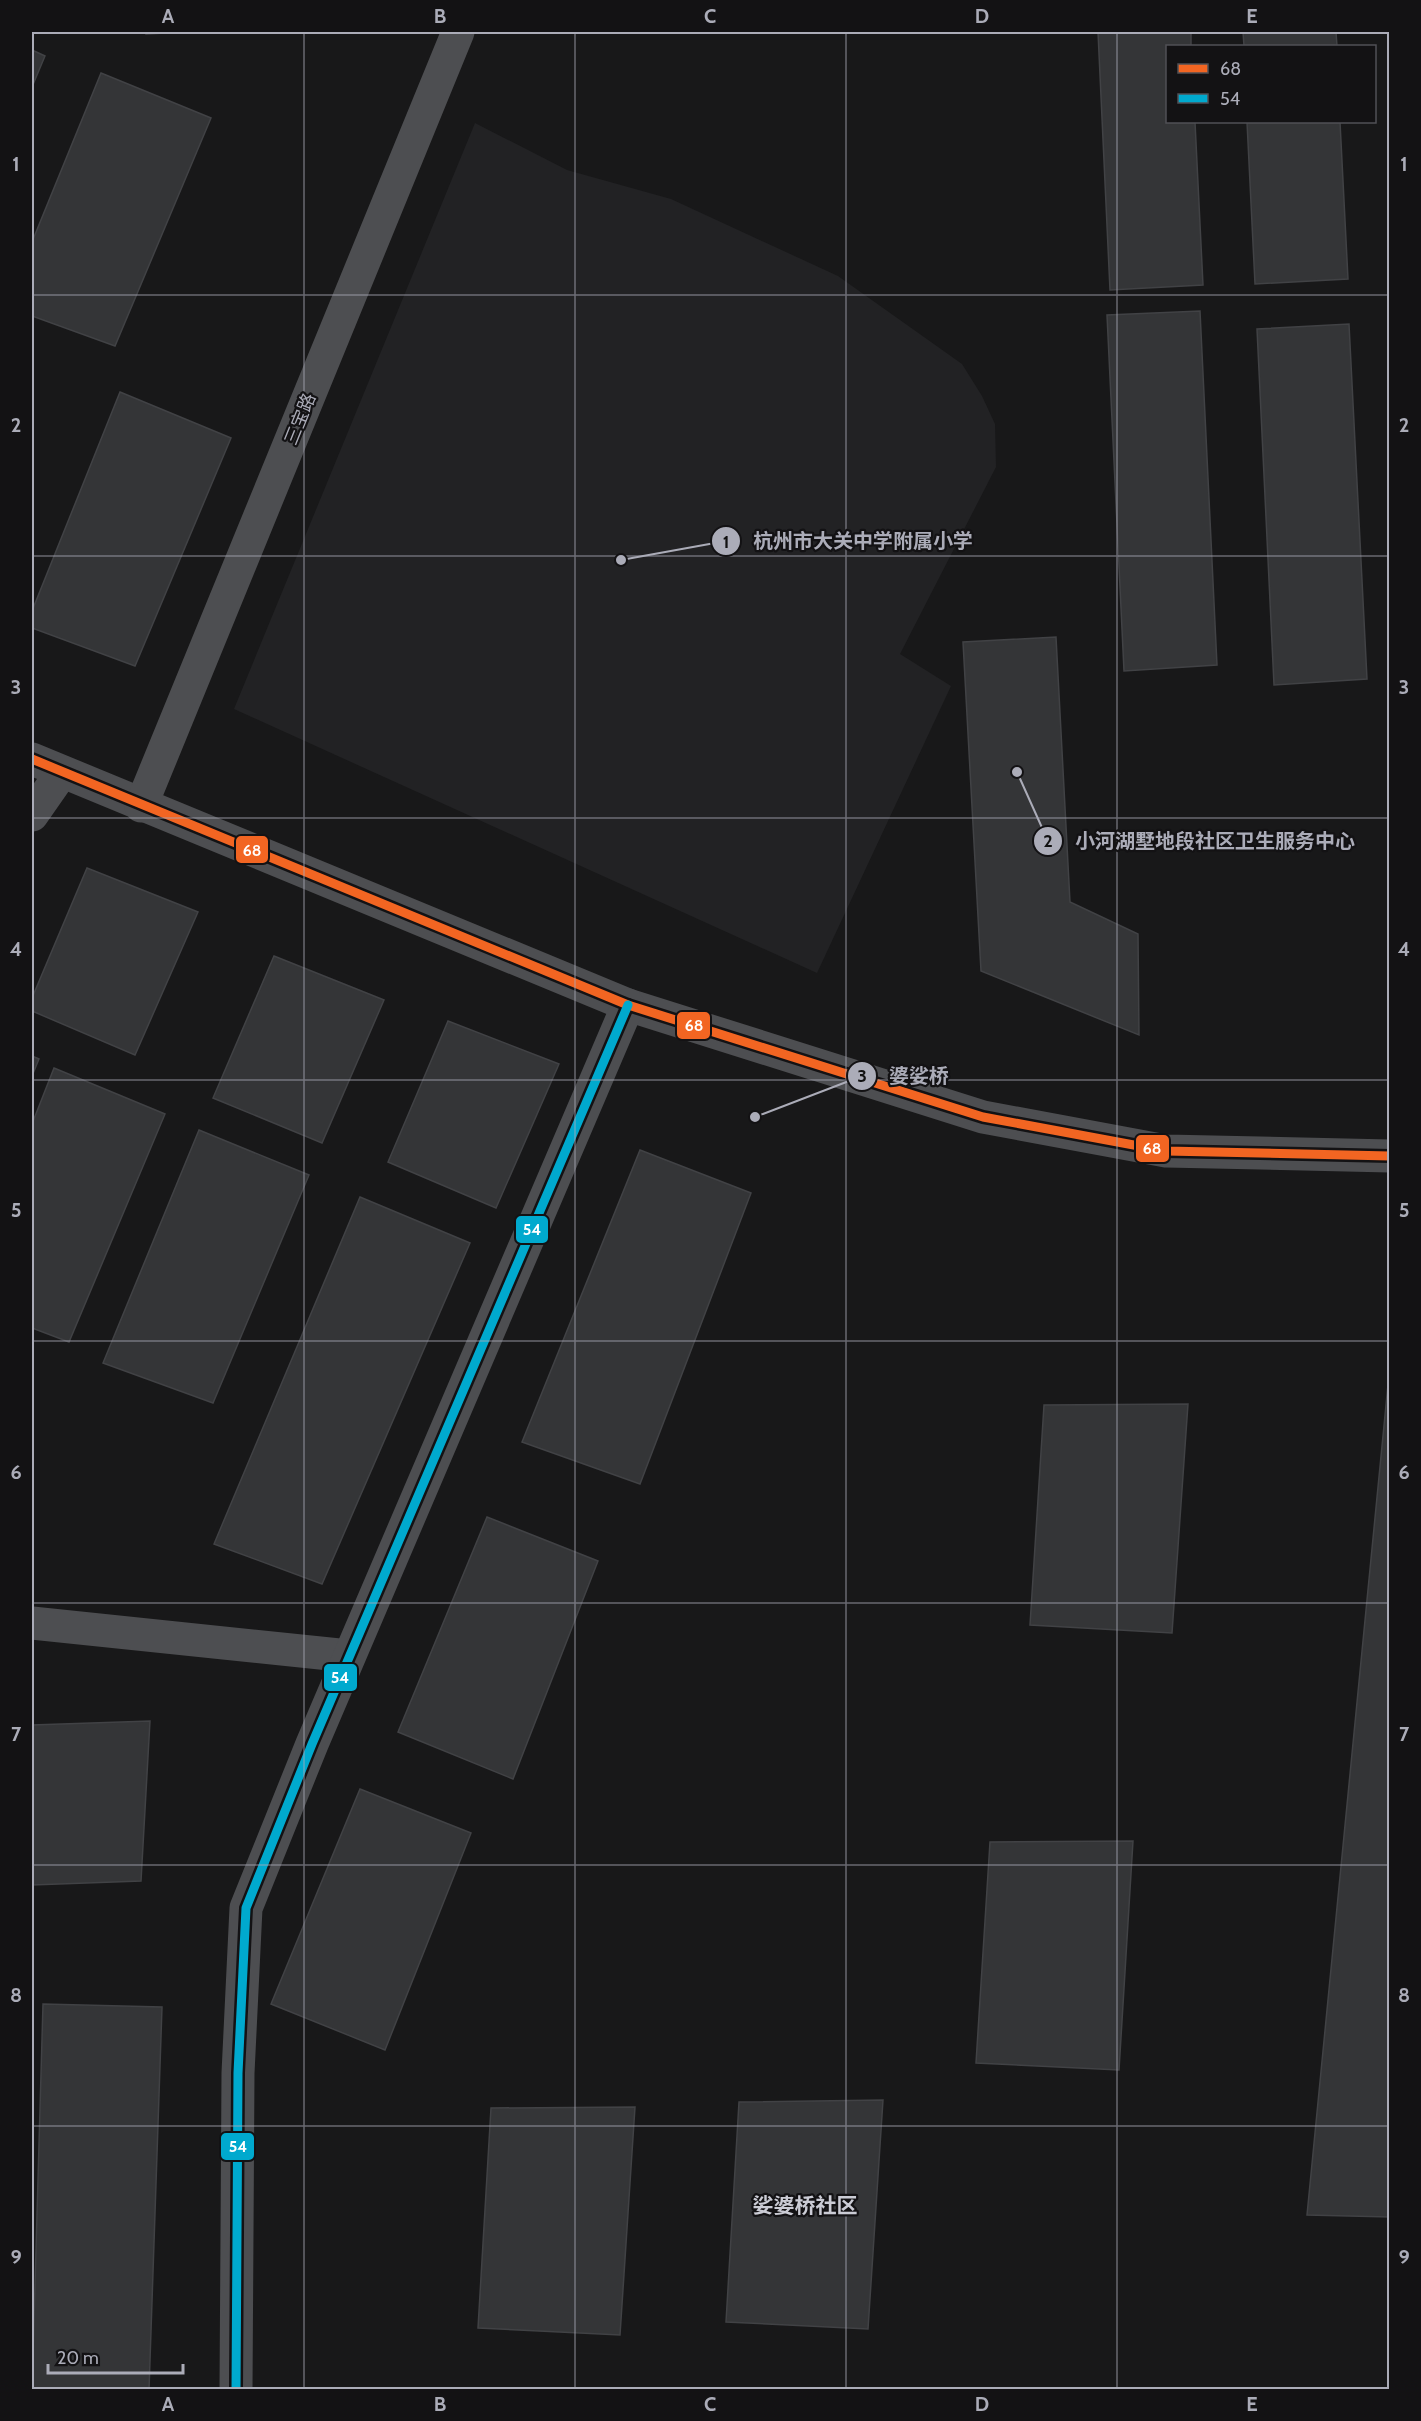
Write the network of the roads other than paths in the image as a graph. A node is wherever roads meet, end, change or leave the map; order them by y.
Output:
1 (458, 32) edge
2 (32, 759) edge
3 (62, 771) junction
4 (141, 806) junction
5 (32, 815) edge
6 (628, 1005) junction
7 (1389, 1156) edge
8 (32, 1623) edge
9 (349, 1656) junction
10 (236, 2390) edge

1 - 4 street, 三宝路
2 - 3 street
3 - 4 street
3 - 5 street
4 - 6 street
6 - 7 street
6 - 9 street
8 - 9 street
9 - 10 street

